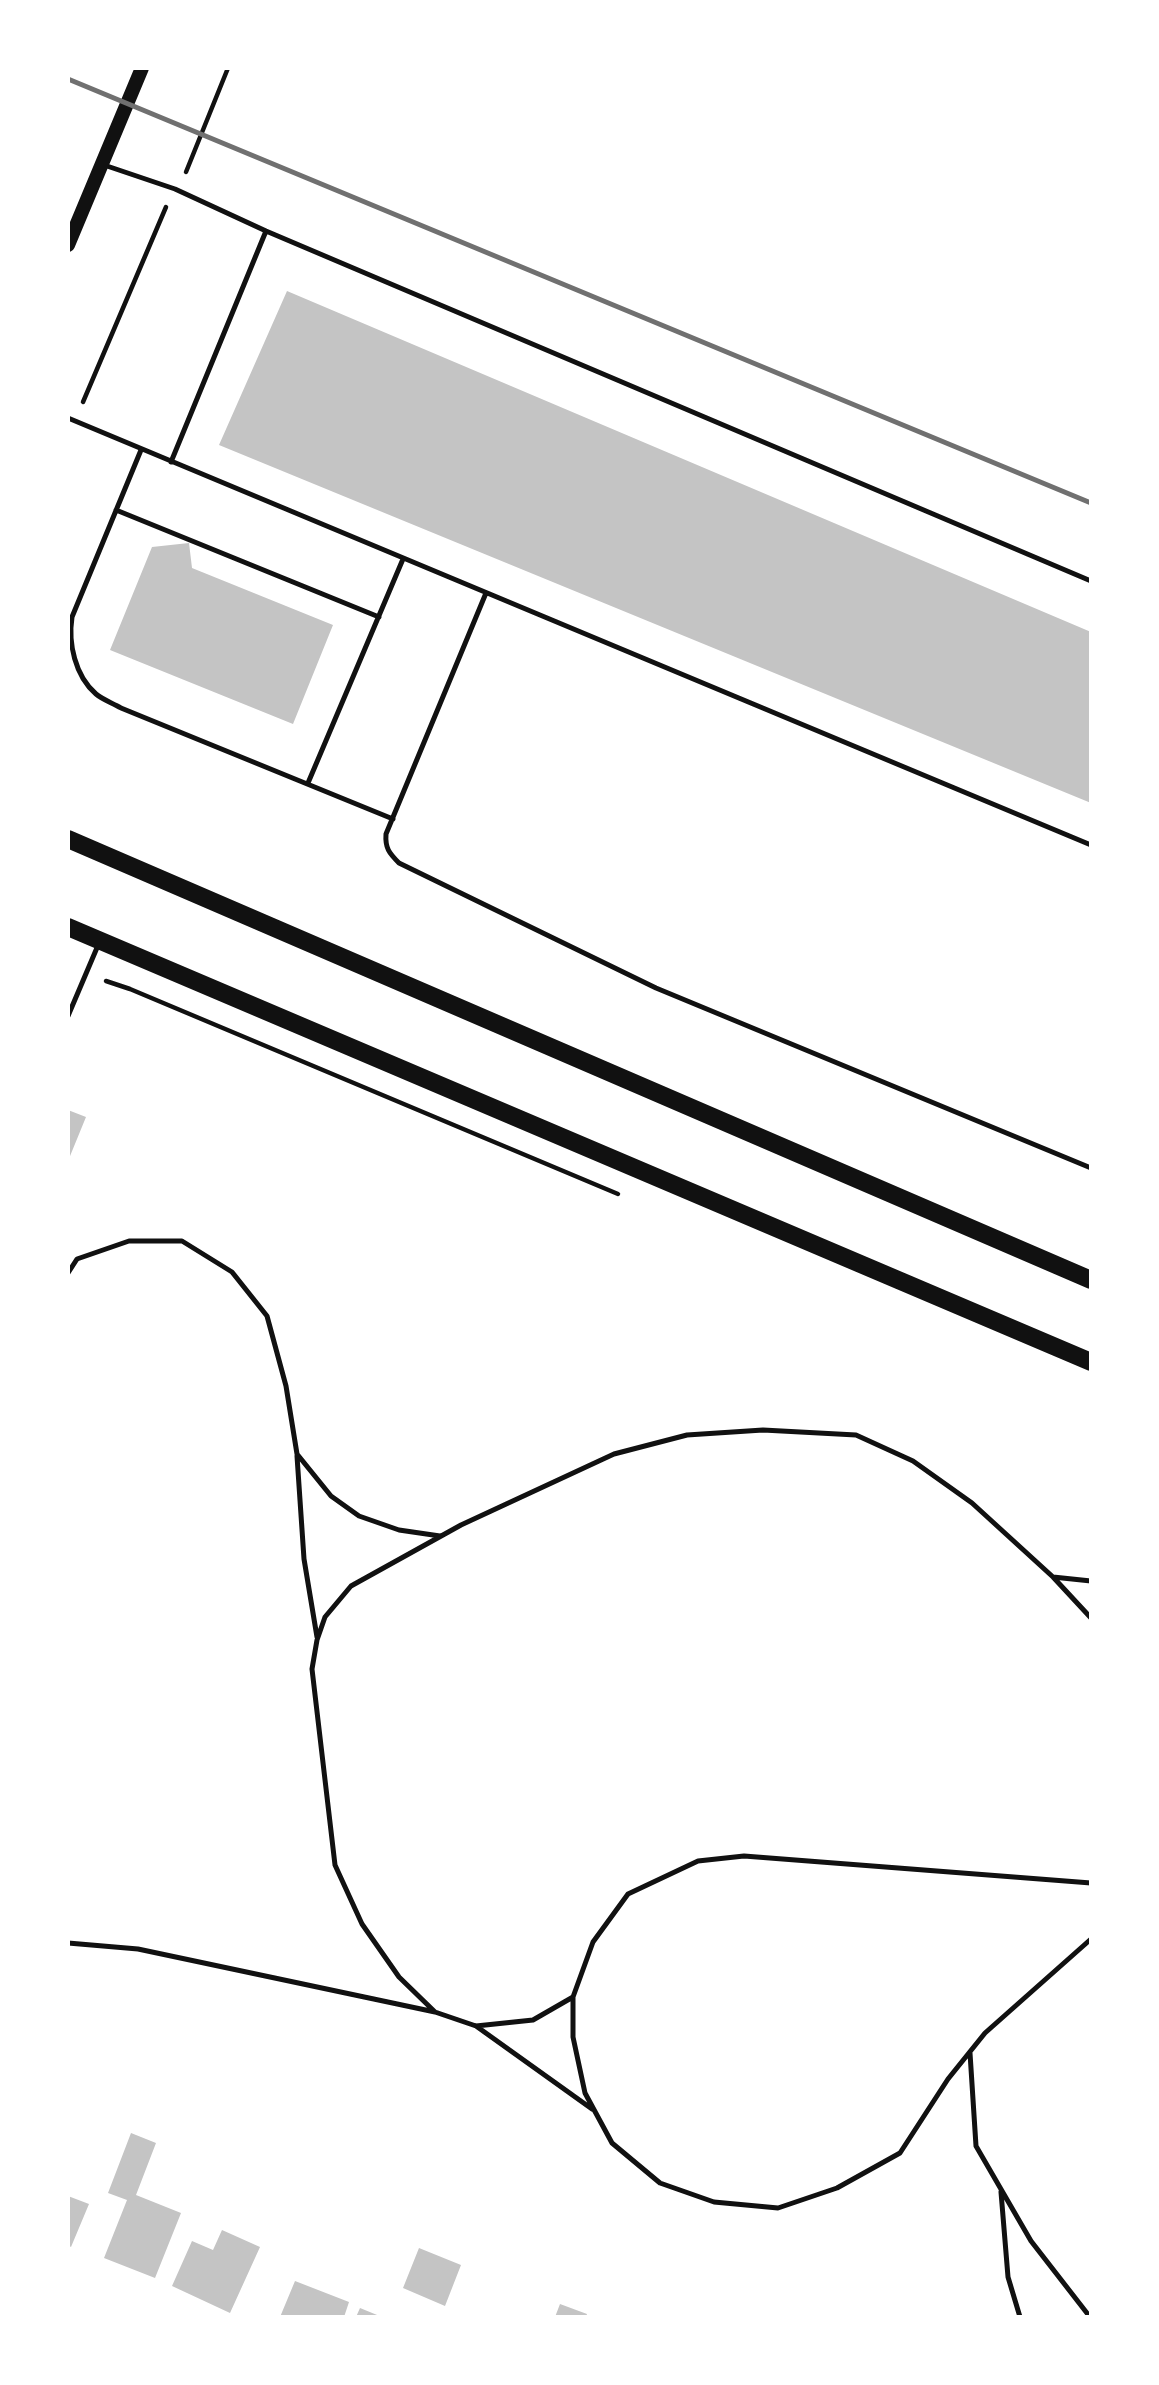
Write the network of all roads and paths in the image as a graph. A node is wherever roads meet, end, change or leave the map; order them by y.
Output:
1 (142, 68) edge
2 (228, 68) edge
3 (102, 165) junction
4 (175, 189) junction
5 (266, 231) junction
6 (68, 245) edge
7 (71, 419) edge
8 (141, 450) junction
9 (171, 462) junction
10 (116, 510) junction
11 (403, 559) junction
12 (1091, 581) edge
13 (485, 593) junction
14 (379, 617) junction
15 (308, 783) junction
16 (393, 819) junction
17 (68, 839) edge
18 (1091, 845) edge
19 (68, 927) edge
20 (100, 940) junction
21 (86, 974) junction
22 (68, 1016) edge
23 (1091, 1168) edge
24 (629, 1199) dead end
25 (68, 1273) edge
26 (1091, 1280) edge
27 (1091, 1362) edge
28 (297, 1454) junction
29 (440, 1536) junction
30 (1053, 1577) junction
31 (1091, 1581) edge
32 (1091, 1618) edge
33 (317, 1640) junction
34 (1091, 1883) edge
35 (1091, 1939) edge
36 (68, 1943) edge
37 (573, 1997) junction
38 (435, 2012) junction
39 (476, 2026) junction
40 (970, 2053) junction
41 (595, 2111) junction
42 (1000, 2189) junction
43 (1020, 2317) edge
44 (1090, 2317) edge

1 - 3 main road
2 - 4 path
3 - 4 lane
3 - 6 main road
4 - 5 lane
4 - 7 path
5 - 9 lane
5 - 12 lane
7 - 8 lane
8 - 9 lane
8 - 10 lane
9 - 11 lane
10 - 14 lane
10 - 15 lane
11 - 13 lane
11 - 14 lane
13 - 16 lane
13 - 18 lane
14 - 15 lane
15 - 16 lane
16 - 23 lane
17 - 26 main road
19 - 20 main road
20 - 21 lane
20 - 27 main road
21 - 22 lane
21 - 24 path
25 - 28 lane
28 - 29 lane
28 - 33 lane
29 - 30 lane
29 - 33 lane
30 - 31 lane
30 - 32 lane
33 - 38 lane
34 - 37 lane
35 - 40 lane
36 - 38 lane
37 - 39 lane
37 - 41 lane
38 - 39 lane
39 - 41 lane
40 - 41 lane
40 - 42 lane
42 - 43 lane
42 - 44 lane

